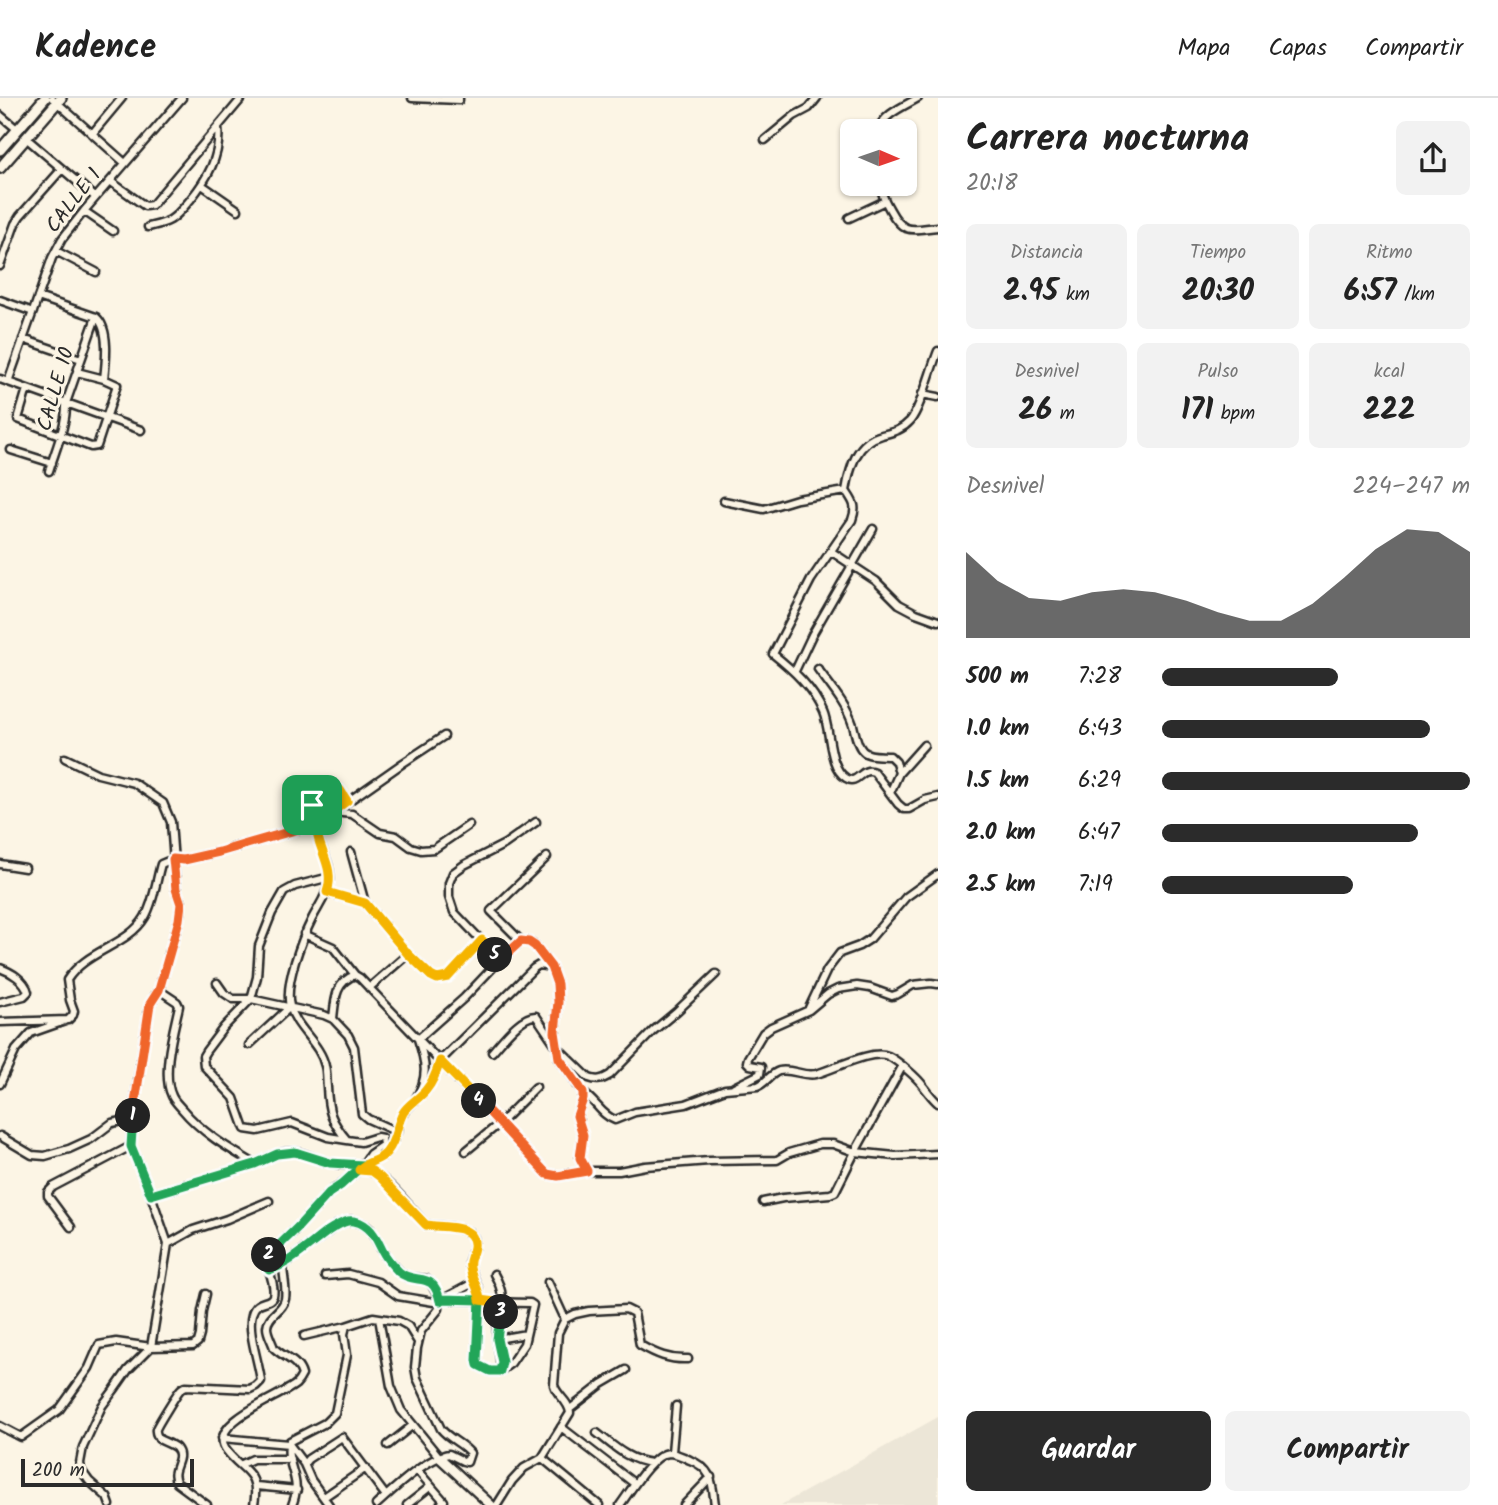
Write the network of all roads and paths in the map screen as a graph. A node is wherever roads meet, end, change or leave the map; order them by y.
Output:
1 (45, 98) edge
2 (122, 98) edge
3 (182, 98) edge
4 (242, 98) edge
5 (412, 98) edge
6 (817, 98) edge
7 (918, 98) edge
8 (459, 99) edge
9 (57, 100) edge
10 (0, 115) edge
11 (885, 119) edge
12 (218, 127) junction
13 (18, 130) junction
14 (92, 134) junction
15 (26, 138) junction
16 (765, 140) dead end
17 (0, 150) edge
18 (125, 163) junction
19 (0, 168) edge
20 (62, 169) junction
21 (110, 181) junction
22 (202, 184) junction
23 (883, 196) edge
24 (95, 197) junction
25 (885, 201) junction
26 (238, 210) dead end
27 (84, 211) junction
28 (849, 218) dead end
29 (148, 227) dead end
30 (938, 227) edge
31 (113, 232) dead end
32 (3, 250) edge
33 (56, 251) junction
34 (0, 266) edge
35 (96, 272) dead end
36 (38, 297) junction
37 (0, 300) edge
38 (33, 312) junction
39 (96, 317) junction
40 (23, 339) junction
41 (938, 351) edge
42 (81, 359) junction
43 (77, 372) junction
44 (0, 379) edge
45 (104, 379) junction
46 (8, 382) junction
47 (27, 389) junction
48 (922, 394) junction
49 (938, 397) edge
50 (66, 402) junction
51 (106, 417) junction
52 (141, 430) dead end
53 (60, 435) junction
54 (11, 450) dead end
55 (52, 463) junction
56 (50, 471) dead end
57 (846, 491) junction
58 (724, 501) dead end
59 (873, 529) dead end
60 (832, 552) junction
61 (852, 565) junction
62 (938, 621) edge
63 (818, 669) dead end
64 (795, 671) junction
65 (444, 736) dead end
66 (924, 745) dead end
67 (65, 758) dead end
68 (899, 773) junction
69 (890, 793) junction
70 (938, 797) edge
71 (347, 801) junction
72 (332, 812) junction
73 (318, 822) junction
74 (536, 822) dead end
75 (469, 825) dead end
76 (351, 852) dead end
77 (547, 857) dead end
78 (173, 859) junction
79 (0, 864) edge
80 (25, 868) dead end
81 (938, 874) edge
82 (330, 877) junction
83 (327, 892) junction
84 (365, 903) junction
85 (304, 934) junction
86 (482, 940) junction
87 (521, 941) junction
88 (408, 954) junction
89 (500, 960) junction
90 (551, 967) junction
91 (0, 968) edge
92 (716, 974) dead end
93 (355, 975) junction
94 (217, 983) dead end
95 (938, 984) edge
96 (369, 988) junction
97 (159, 990) junction
98 (251, 999) junction
99 (0, 1002) edge
100 (290, 1007) junction
101 (808, 1010) junction
102 (333, 1019) junction
103 (68, 1020) junction
104 (0, 1022) edge
105 (418, 1039) junction
106 (249, 1045) dead end
107 (557, 1047) junction
108 (492, 1052) dead end
109 (440, 1061) junction
110 (902, 1067) junction
111 (0, 1084) edge
112 (536, 1087) dead end
113 (726, 1089) junction
114 (583, 1093) junction
115 (938, 1103) edge
116 (413, 1104) junction
117 (132, 1119) junction
118 (500, 1123) junction
119 (397, 1132) junction
120 (0, 1136) edge
121 (347, 1140) junction
122 (131, 1146) junction
123 (467, 1151) dead end
124 (855, 1152) junction
125 (938, 1154) edge
126 (255, 1164) junction
127 (361, 1168) junction
128 (587, 1171) junction
129 (151, 1195) junction
130 (269, 1201) dead end
131 (763, 1202) dead end
132 (71, 1227) dead end
133 (167, 1244) junction
134 (283, 1265) junction
135 (269, 1270) junction
136 (494, 1274) dead end
137 (325, 1276) dead end
138 (475, 1282) junction
139 (548, 1282) dead end
140 (205, 1294) dead end
141 (480, 1300) junction
142 (441, 1301) junction
143 (502, 1303) junction
144 (379, 1318) junction
145 (565, 1319) junction
146 (346, 1326) junction
147 (526, 1334) junction
148 (304, 1336) dead end
149 (497, 1339) junction
150 (418, 1342) junction
151 (151, 1347) junction
152 (688, 1360) dead end
153 (626, 1370) dead end
154 (500, 1371) junction
155 (676, 1406) dead end
156 (570, 1409) junction
157 (413, 1425) junction
158 (0, 1426) edge
159 (561, 1427) junction
160 (597, 1433) dead end
161 (222, 1437) junction
162 (289, 1444) junction
163 (388, 1445) dead end
164 (672, 1452) junction
165 (440, 1458) junction
166 (542, 1458) junction
167 (290, 1459) junction
168 (651, 1463) junction
169 (242, 1464) junction
170 (303, 1464) junction
171 (366, 1468) junction
172 (417, 1470) junction
173 (711, 1477) junction
174 (635, 1484) junction
175 (256, 1486) junction
176 (431, 1486) junction
177 (297, 1490) junction
178 (386, 1496) junction
179 (325, 1502) edge
180 (110, 1505) edge
181 (207, 1505) edge
182 (254, 1505) edge
183 (292, 1505) edge
184 (376, 1505) edge
185 (407, 1505) edge
186 (440, 1505) edge
187 (491, 1505) edge
188 (497, 1505) edge
189 (599, 1505) edge
190 (620, 1505) edge
191 (684, 1505) edge
192 (715, 1505) edge

1 - 13 main road
2 - 14 street
3 - 18 street, CALLE 1
4 - 12 street
5 - 8 street
6 - 16 street
7 - 11 street
9 - 14 street
9 - 15 main road
10 - 13 street
12 - 21 street
12 - 22 street
13 - 17 main road
14 - 18 street
15 - 19 main road
15 - 20 street
18 - 21 street, CALLE 1
20 - 24 street
20 - 32 street
21 - 24 street, CALLE 1
22 - 26 street
22 - 29 street
23 - 25 street
24 - 27 street, CALLE 1
25 - 28 street
25 - 30 street
27 - 31 street
27 - 33 street, CALLE 1
32 - 34 street
33 - 35 street
33 - 36 street, CALLE 1
36 - 38 street, CALLE 1
36 - 39 street
37 - 38 street
38 - 40 street, CALLE 1
39 - 42 street, CALLE 10
39 - 45 street
40 - 42 street
40 - 46 street, CALLE 1
41 - 48 street
42 - 43 street, CALLE 10
43 - 45 street
43 - 50 street, CALLE 10
44 - 46 street
45 - 51 street
46 - 47 street
47 - 50 street
47 - 53 street
48 - 49 street
48 - 57 street
50 - 51 street
50 - 53 street, CALLE 10
51 - 52 street
51 - 53 street
53 - 55 street, CALLE 10
54 - 55 street
55 - 56 street, CALLE 10
57 - 58 street
57 - 60 street
59 - 61 street
60 - 61 street
60 - 64 street
61 - 62 street
61 - 64 street
63 - 68 street
64 - 69 street
65 - 71 street
66 - 68 street
67 - 78 street
68 - 69 street
69 - 70 street
71 - 72 street
71 - 73 street
72 - 73 street
72 - 75 street
73 - 78 street
73 - 82 street
74 - 86 street
76 - 84 street
77 - 87 street
78 - 97 street
78 - 103 street
79 - 80 street
81 - 101 street
82 - 83 street
82 - 98 street
83 - 84 street
83 - 85 street
84 - 88 street
85 - 93 street
85 - 100 street
86 - 88 street
86 - 89 street
87 - 89 street
87 - 90 street
88 - 96 street
89 - 105 street
90 - 107 street
90 - 109 street
91 - 99 street
92 - 107 street
93 - 96 street
93 - 102 street
94 - 98 street
95 - 101 street
96 - 105 street
97 - 117 street
97 - 126 street
98 - 100 street
98 - 121 street
100 - 102 street
100 - 106 street
100 - 121 street
101 - 113 street
102 - 119 street
103 - 104 street
103 - 111 street
105 - 109 street
105 - 116 street
107 - 108 street
107 - 114 street
109 - 116 street
109 - 118 street
110 - 113 street
110 - 115 street
110 - 124 street
112 - 118 street
113 - 114 street
114 - 128 street
116 - 119 street
117 - 120 street
117 - 122 street
118 - 123 street
118 - 128 street
119 - 127 street
121 - 127 street
122 - 129 street
122 - 132 street
124 - 125 street
124 - 128 street
124 - 131 street
126 - 127 street
126 - 129 street
127 - 135 street
127 - 138 street
129 - 133 street
130 - 133 street
133 - 151 street
134 - 135 street
134 - 142 street
134 - 161 street
135 - 181 street
136 - 143 street
137 - 142 street
138 - 141 street
138 - 142 street
139 - 145 street
140 - 151 street
141 - 142 street
141 - 143 street
141 - 154 street
142 - 150 street
143 - 147 street
143 - 149 street
144 - 146 street
144 - 150 street
144 - 157 street
145 - 152 street
145 - 156 street
146 - 148 street
146 - 162 street
147 - 149 street
147 - 154 street
149 - 154 street
150 - 165 street
151 - 158 street
151 - 180 street
153 - 156 street
155 - 164 street
156 - 159 street
157 - 163 street
157 - 165 street
159 - 166 street
159 - 174 street
160 - 168 street
161 - 162 street
161 - 169 street
162 - 167 street
162 - 170 street
164 - 168 street
164 - 173 street
165 - 172 street
165 - 187 street
166 - 188 street
166 - 189 street
167 - 169 street
167 - 177 street
168 - 174 street
169 - 175 street
170 - 171 street
170 - 179 street
171 - 178 street
171 - 179 street
172 - 176 street
172 - 178 street
173 - 191 street
173 - 192 street
174 - 190 street
175 - 177 street
175 - 182 street
176 - 185 street
176 - 186 street
177 - 183 street
178 - 184 street

